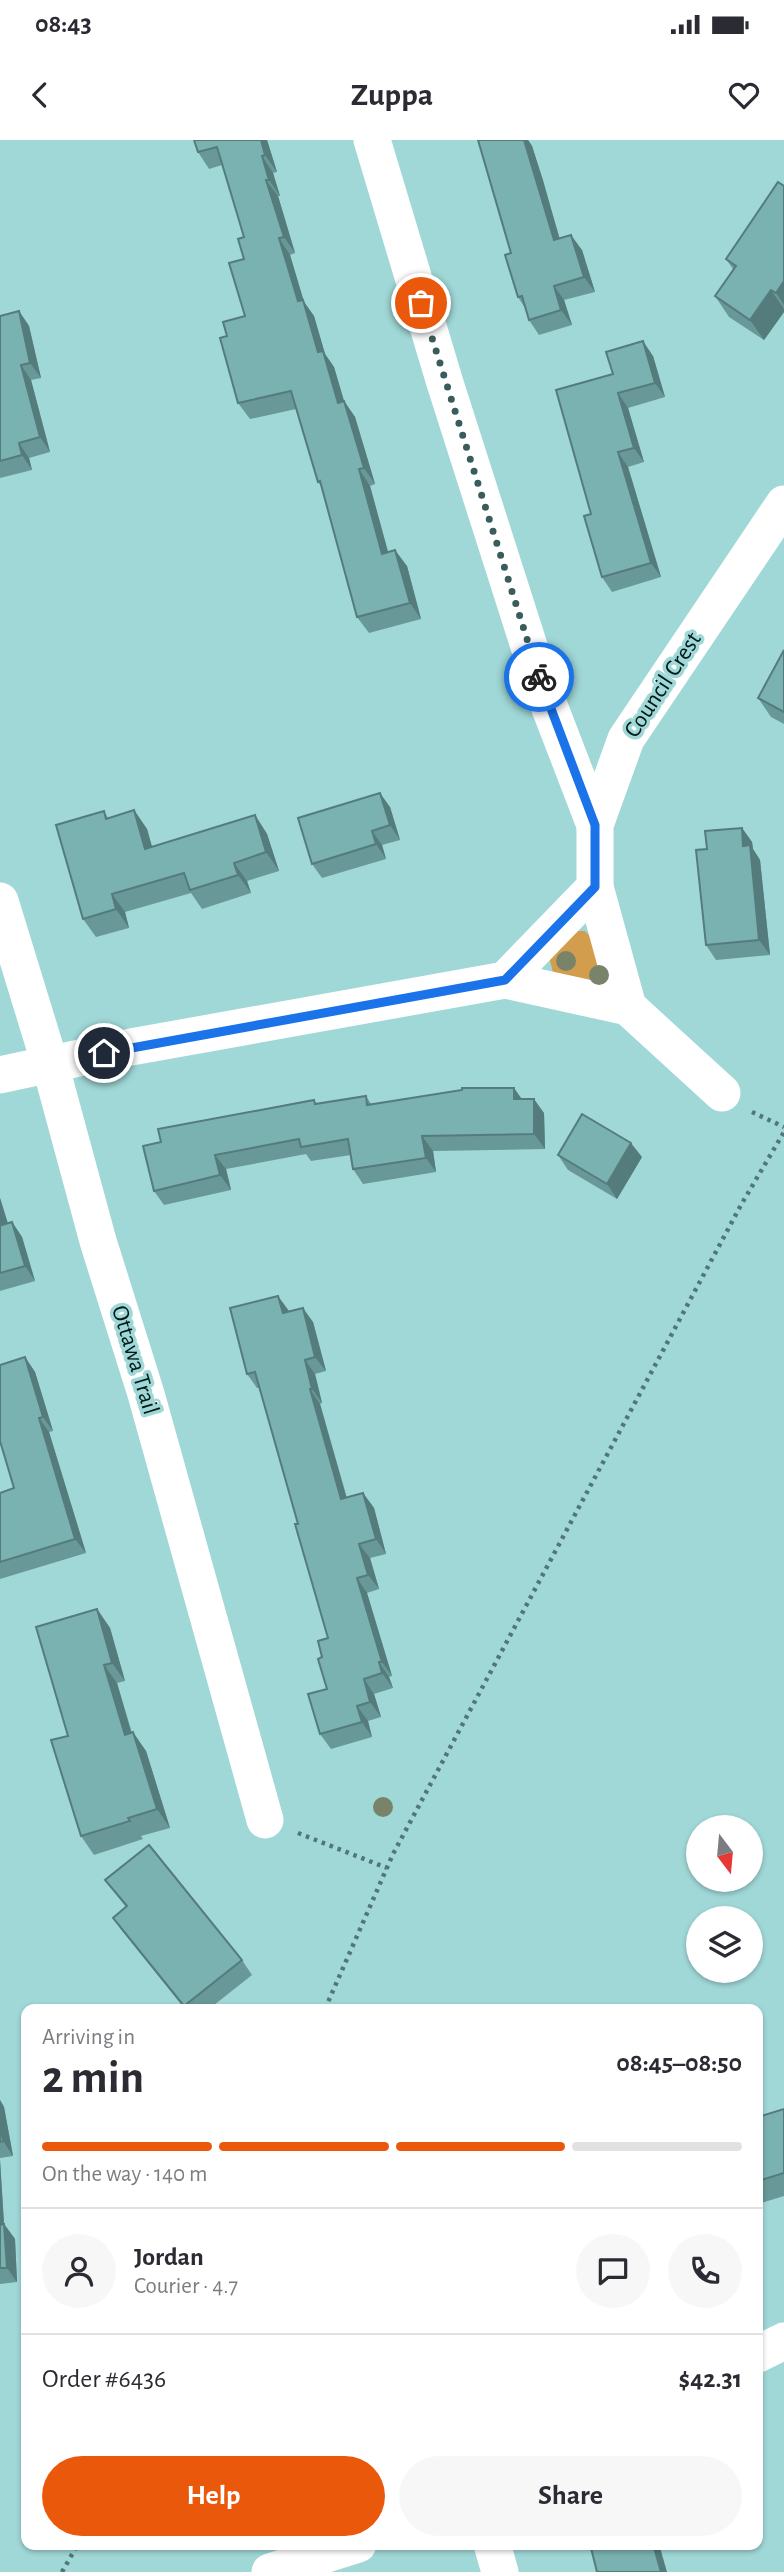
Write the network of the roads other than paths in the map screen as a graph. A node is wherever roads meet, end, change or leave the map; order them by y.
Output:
1 (372, 140) edge
2 (784, 504) edge
3 (595, 825) junction
4 (595, 887) junction
5 (0, 901) edge
6 (505, 980) junction
7 (628, 1007) junction
8 (50, 1065) junction
9 (0, 1075) edge
10 (722, 1093) dead end
11 (265, 1820) road end
12 (784, 2341) edge
13 (763, 2352) edge
14 (339, 2550) edge
15 (359, 2550) edge
16 (494, 2550) edge
17 (270, 2572) edge
18 (325, 2572) edge
19 (500, 2572) edge

1 - 3 street
2 - 3 street, Council Crest
3 - 4 street, Council Crest
4 - 6 street
4 - 7 street, Council Crest
5 - 8 street, Ottawa Trail
6 - 7 street
6 - 8 street
7 - 10 street
8 - 9 street
8 - 11 street, Ottawa Trail
12 - 13 street
14 - 17 street
15 - 18 street
16 - 19 street

